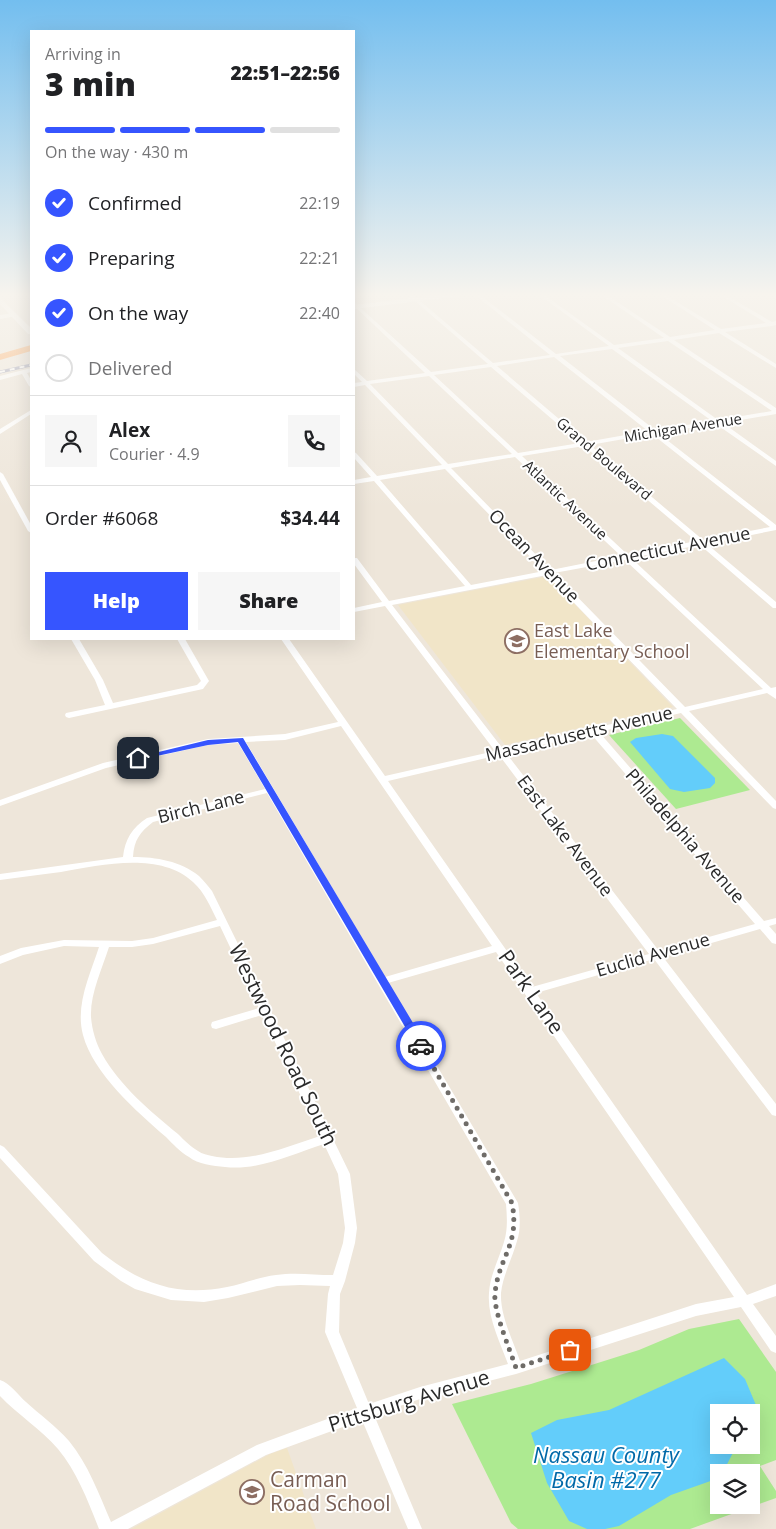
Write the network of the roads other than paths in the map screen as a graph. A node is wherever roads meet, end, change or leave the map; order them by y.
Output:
1 (420, 365) edge
2 (490, 365) edge
3 (493, 365) edge
4 (567, 365) edge
5 (639, 365) edge
6 (708, 365) edge
7 (30, 370) edge
8 (24, 372) junction
9 (355, 372) edge
10 (429, 374) junction
11 (0, 378) edge
12 (30, 383) edge
13 (366, 383) junction
14 (355, 385) edge
15 (776, 412) edge
16 (30, 413) edge
17 (22, 418) junction
18 (30, 420) edge
19 (718, 422) junction
20 (0, 432) edge
21 (654, 432) junction
22 (586, 444) junction
23 (355, 455) edge
24 (516, 455) junction
25 (776, 464) edge
26 (447, 467) junction
27 (0, 474) edge
28 (375, 479) junction
29 (355, 482) edge
30 (9, 488) junction
31 (0, 490) edge
32 (30, 511) edge
33 (22, 512) junction
34 (776, 528) edge
35 (30, 529) edge
36 (702, 543) junction
37 (626, 558) junction
38 (355, 561) edge
39 (550, 572) junction
40 (470, 588) junction
41 (387, 604) junction
42 (776, 606) edge
43 (355, 610) edge
44 (76, 640) edge
45 (182, 640) edge
46 (286, 640) edge
47 (772, 689) edge
48 (776, 697) edge
49 (110, 706) junction
50 (683, 710) junction
51 (68, 716) dead end
52 (344, 723) junction
53 (593, 731) junction
54 (240, 739) junction
55 (501, 752) junction
56 (383, 779) junction
57 (270, 790) junction
58 (0, 803) edge
59 (776, 806) edge
60 (128, 858) junction
61 (0, 877) edge
62 (776, 921) edge
63 (223, 922) junction
64 (762, 925) junction
65 (776, 941) edge
66 (105, 943) junction
67 (500, 947) junction
68 (655, 954) junction
69 (0, 960) edge
70 (383, 981) junction
71 (531, 991) junction
72 (266, 1010) junction
73 (216, 1025) dead end
74 (776, 1112) edge
75 (328, 1138) junction
76 (0, 1150) edge
77 (339, 1281) junction
78 (776, 1290) edge
79 (745, 1301) junction
80 (776, 1347) edge
81 (516, 1368) junction
82 (0, 1386) edge
83 (365, 1412) junction
84 (106, 1529) edge
85 (113, 1529) edge
86 (415, 1529) edge

1 - 10 street, Atlantic Avenue
2 - 10 street
3 - 22 street, Grand Boulevard
4 - 21 street
5 - 19 street
6 - 15 street
7 - 8 street
8 - 11 street
8 - 12 street
9 - 13 street, Ocean Avenue
10 - 13 street
10 - 24 street, Atlantic Avenue
13 - 14 street
13 - 26 street, Ocean Avenue
15 - 19 street, Michigan Avenue
16 - 17 street
17 - 18 street
17 - 20 street
19 - 21 street, Michigan Avenue
19 - 25 street
21 - 22 street, Michigan Avenue
21 - 34 street
22 - 24 street, Michigan Avenue
22 - 36 street, Grand Boulevard
23 - 28 street
24 - 26 street, Michigan Avenue
24 - 37 street, Atlantic Avenue
26 - 28 street, Michigan Avenue
26 - 39 street, Ocean Avenue
27 - 30 street
28 - 29 street, Michigan Avenue
28 - 40 street
30 - 31 street
30 - 33 street
32 - 33 street
33 - 35 street
34 - 36 street, Connecticut Avenue
36 - 37 street, Connecticut Avenue
36 - 42 street, Grand Boulevard
37 - 39 street, Connecticut Avenue
37 - 47 street, Atlantic Avenue
38 - 41 street, East Lake Avenue
39 - 40 street, Connecticut Avenue
39 - 50 street, Ocean Avenue
40 - 41 street, Connecticut Avenue
41 - 43 street, Connecticut Avenue
41 - 55 street, East Lake Avenue
44 - 49 street
45 - 49 street
46 - 52 street, Park Lane
47 - 48 street, Atlantic Avenue
47 - 50 street, Massachusetts Avenue
49 - 51 street
50 - 53 street, Massachusetts Avenue
50 - 59 street, Ocean Avenue
52 - 54 street
52 - 56 street, Park Lane
53 - 55 street, Massachusetts Avenue
53 - 64 street, Philadelphia Avenue
54 - 57 street
54 - 58 street
55 - 56 street, Massachusetts Avenue
55 - 68 street, East Lake Avenue
56 - 67 street, Park Lane
57 - 60 street, Birch Lane
57 - 70 street
60 - 61 street, Westwood Road South
60 - 63 street, Westwood Road South
62 - 64 street, Euclid Avenue
63 - 66 street
63 - 72 street, Westwood Road South
64 - 65 street, Philadelphia Avenue
64 - 68 street, Euclid Avenue
66 - 69 street
66 - 75 street
67 - 70 street
67 - 71 street, Park Lane
68 - 71 street, Euclid Avenue
68 - 74 street, East Lake Avenue
70 - 81 street
71 - 79 street, Park Lane
72 - 73 street
72 - 75 street, Westwood Road South
75 - 77 street, Westwood Road South
76 - 77 street
77 - 83 street, Westwood Road South
78 - 79 street, Pittsburg Avenue
79 - 80 street, Park Lane
79 - 81 street, Pittsburg Avenue
81 - 83 street, Pittsburg Avenue
82 - 84 street
83 - 85 street, Pittsburg Avenue
83 - 86 street, Westwood Road South

